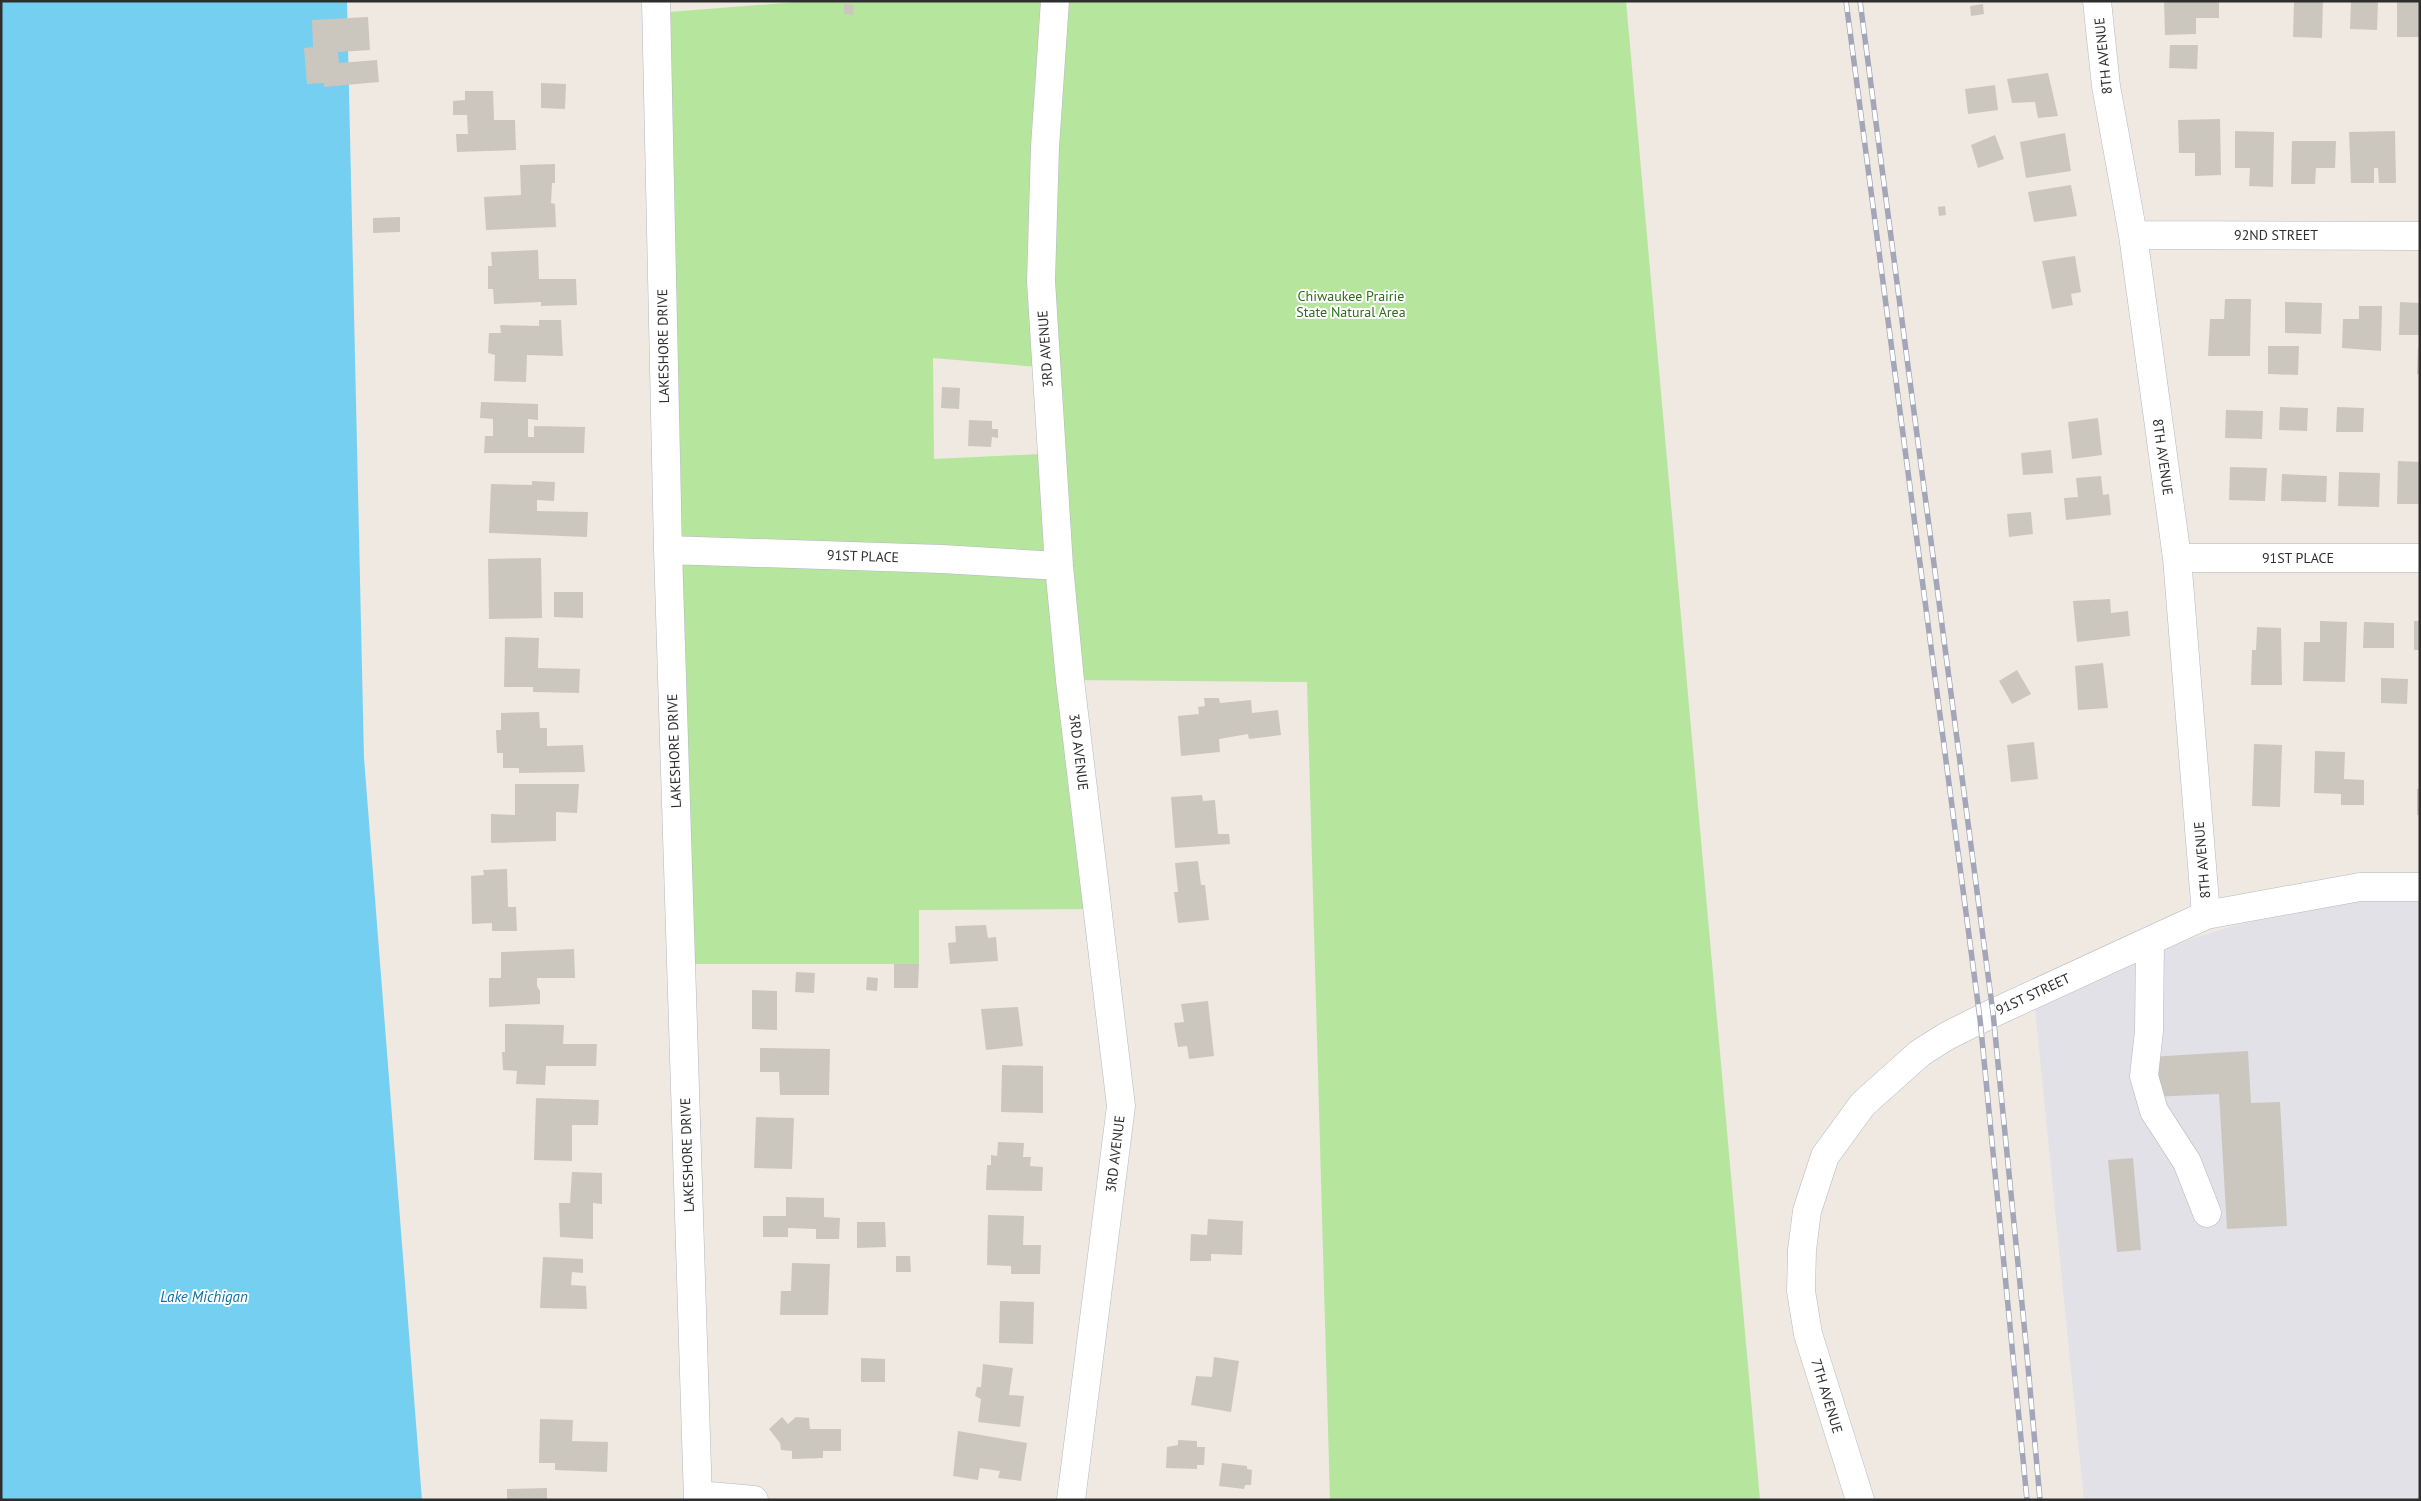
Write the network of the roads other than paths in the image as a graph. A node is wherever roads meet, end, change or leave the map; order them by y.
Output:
1 (656, 1) edge
2 (1055, 1) edge
3 (2097, 1) edge
4 (2132, 235) junction
5 (2420, 236) edge
6 (668, 550) junction
7 (2177, 558) junction
8 (2420, 558) edge
9 (1059, 566) junction
10 (2420, 887) edge
11 (2206, 914) junction
12 (2150, 941) junction
13 (2207, 1213) dead end
14 (1801, 1291) joint
15 (698, 1498) edge
16 (754, 1500) edge
17 (1071, 1500) edge
18 (1860, 1500) edge

1 - 6 street, LAKESHORE DRIVE
2 - 9 street, 3RD AVENUE
3 - 4 street, 8TH AVENUE
4 - 5 street, 92ND STREET
4 - 7 street, 8TH AVENUE
6 - 9 street, 91ST PLACE
6 - 15 street, LAKESHORE DRIVE
7 - 8 street, 91ST PLACE
7 - 11 street, 8TH AVENUE
9 - 17 street, 3RD AVENUE
10 - 11 street, 91ST STREET
11 - 12 street, 91ST STREET
12 - 13 street
12 - 14 street, 91ST STREET
14 - 18 street, 7TH AVENUE
15 - 16 street

